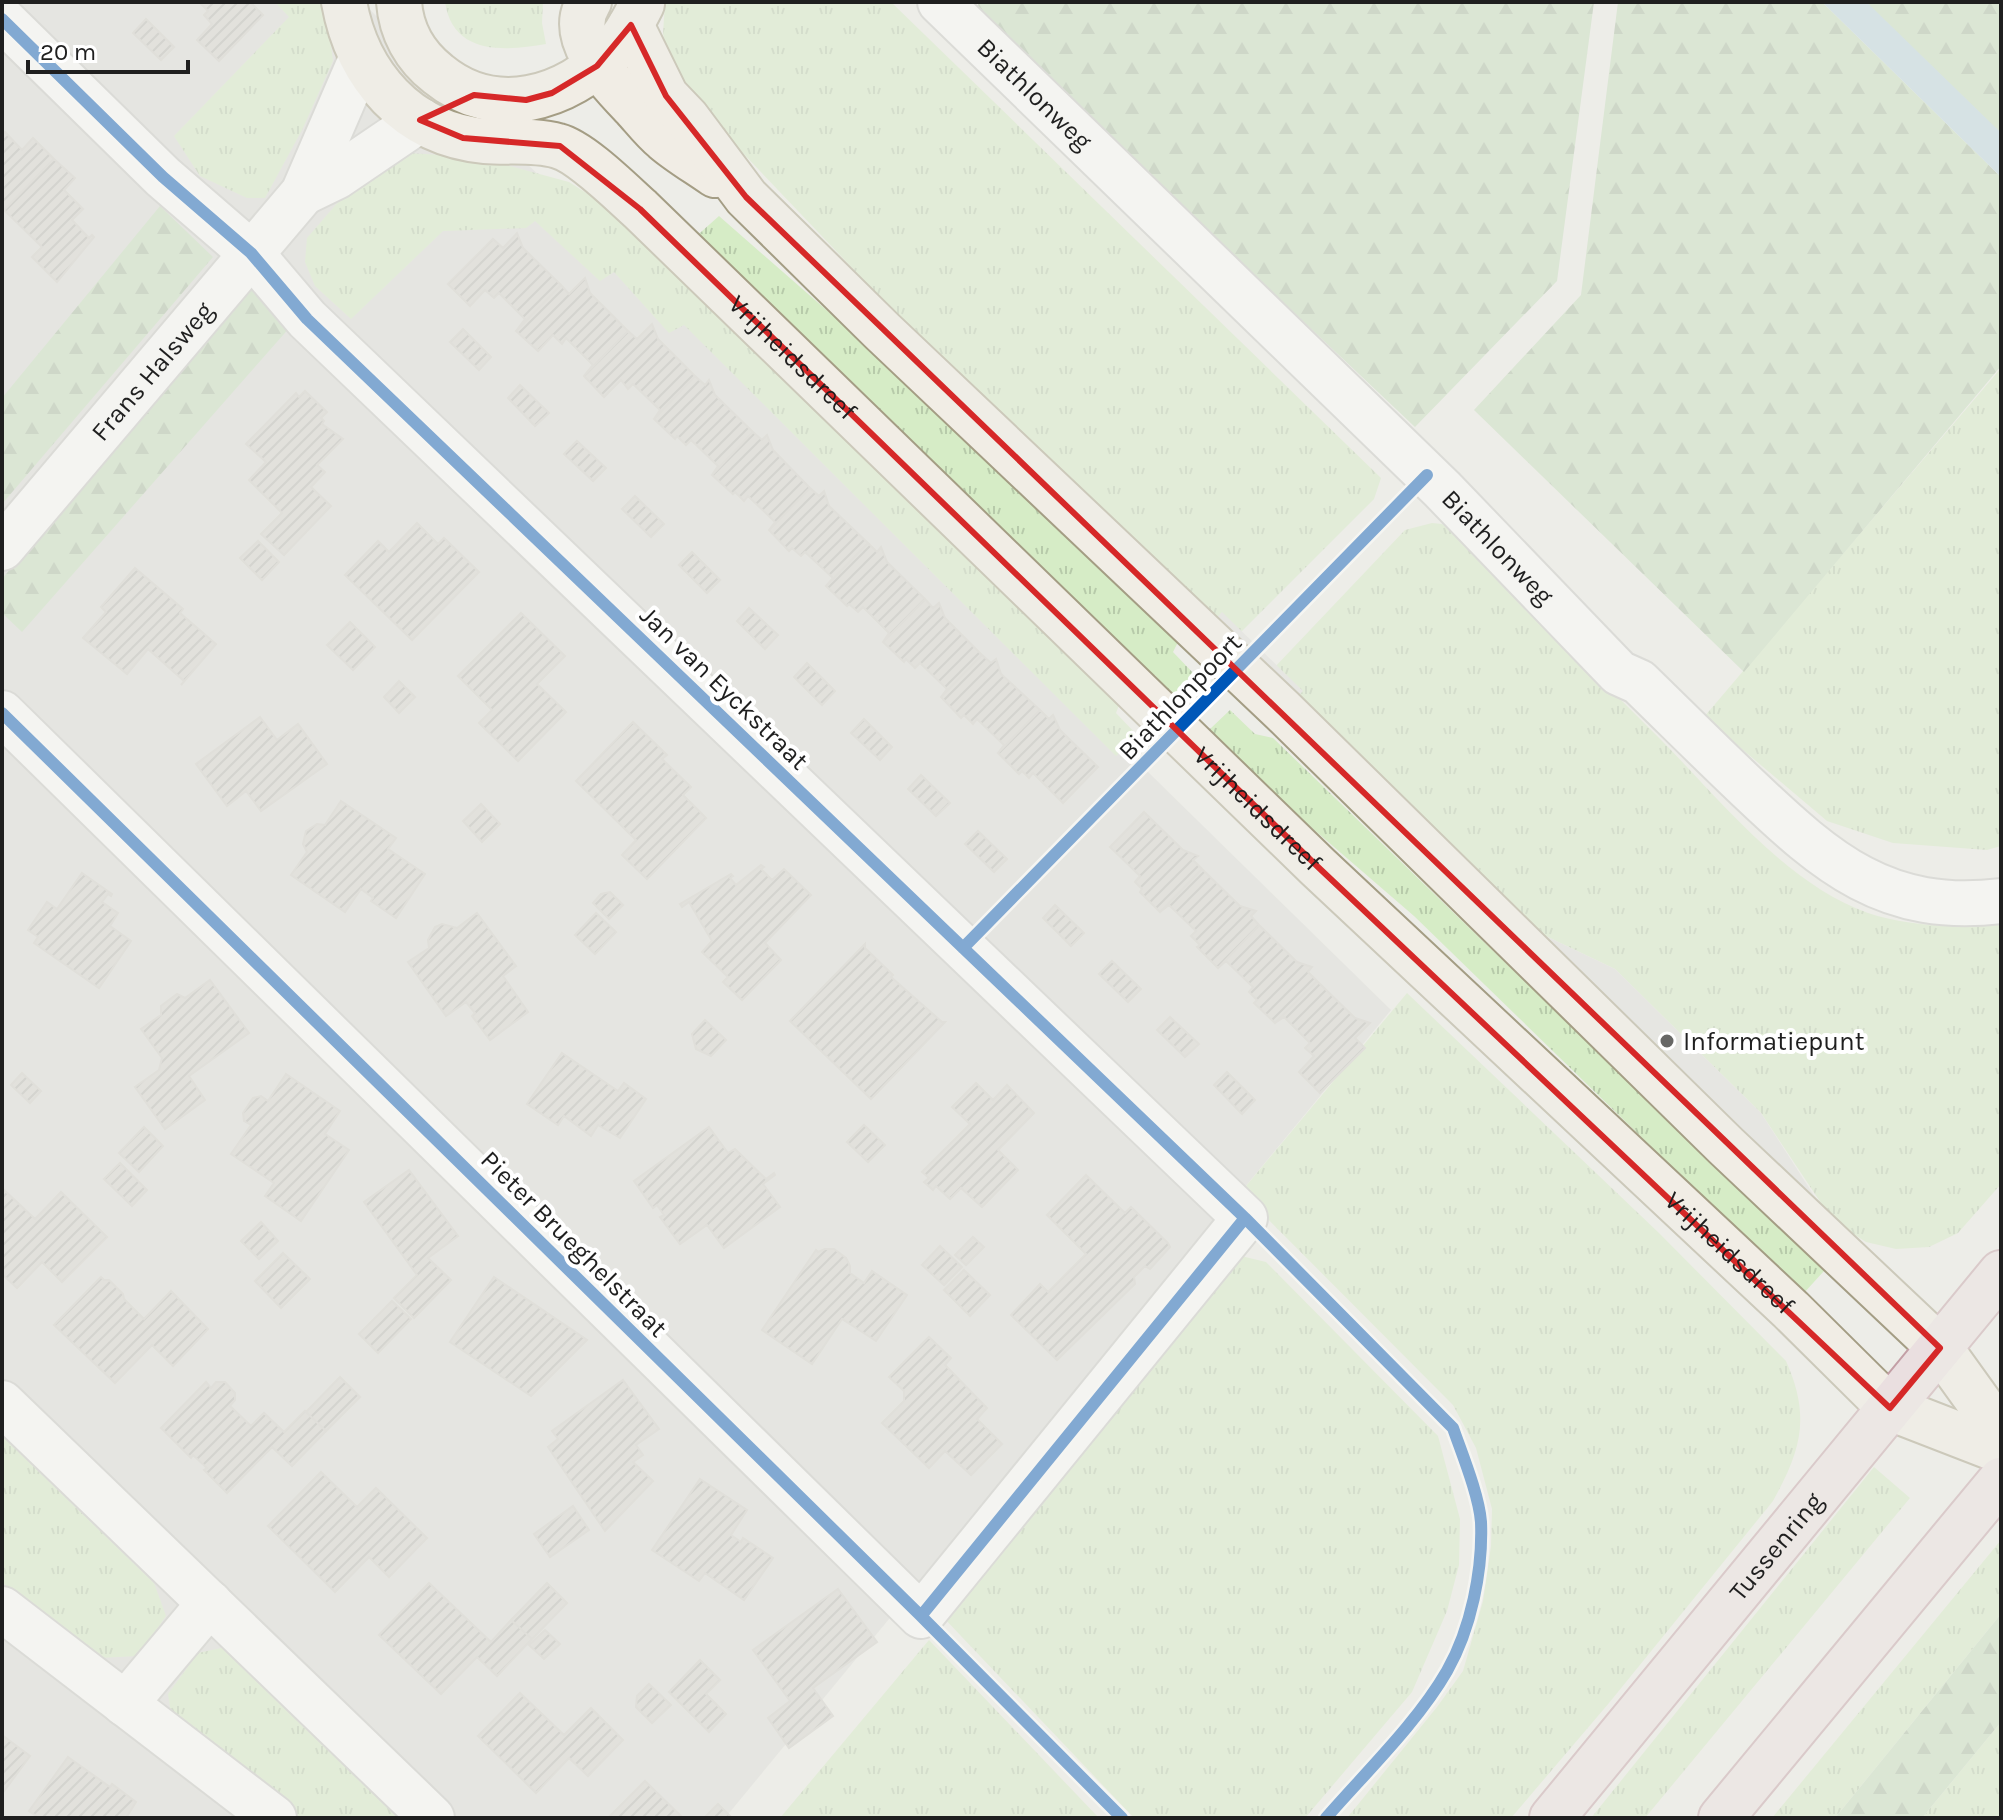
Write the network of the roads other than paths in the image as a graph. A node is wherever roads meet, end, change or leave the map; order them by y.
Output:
1 (344, 2) edge
2 (399, 2) edge
3 (589, 2) edge
4 (940, 2) edge
5 (637, 14) edge
6 (2, 19) edge
7 (361, 59) junction
8 (597, 66) junction
9 (474, 95) junction
10 (420, 120) junction
11 (303, 193) junction
12 (746, 197) junction
13 (251, 253) junction
14 (2, 548) edge
15 (2, 713) edge
16 (2001, 901) edge
17 (2001, 1273) edge
18 (1940, 1348) junction
19 (2, 1403) edge
20 (1092, 1405) joint
21 (1890, 1408) junction
22 (2001, 1433) edge
23 (2001, 1451) edge
24 (2001, 1480) edge
25 (210, 1603) junction
26 (2, 1609) edge
27 (125, 1704) junction
28 (274, 1818) edge
29 (432, 1818) edge
30 (1552, 1818) edge
31 (1721, 1818) edge

1 - 7 main road, Vrijheidsdreef
2 - 9 main road
3 - 8 main road
4 - 16 street, Biathlonweg
5 - 8 main road
5 - 12 main road
6 - 13 street, Jan van Eyckstraat
7 - 10 main road, Vrijheidsdreef
7 - 11 street, Frans Halsweg
8 - 9 main road
8 - 12 main road
9 - 10 main road
10 - 11 street, Frans Halsweg
10 - 21 main road, Vrijheidsdreef
11 - 13 street, Frans Halsweg
12 - 18 main road
13 - 14 street, Frans Halsweg
13 - 20 street, Jan van Eyckstraat
15 - 20 street, Pieter Brueghelstraat
17 - 18 highway, Tussenring
18 - 21 highway, Tussenring
18 - 22 main road
19 - 25 street
21 - 23 main road, Vrijheidsdreef
21 - 30 highway, Tussenring
24 - 31 highway
25 - 27 street
25 - 29 street
26 - 27 street
27 - 28 street

